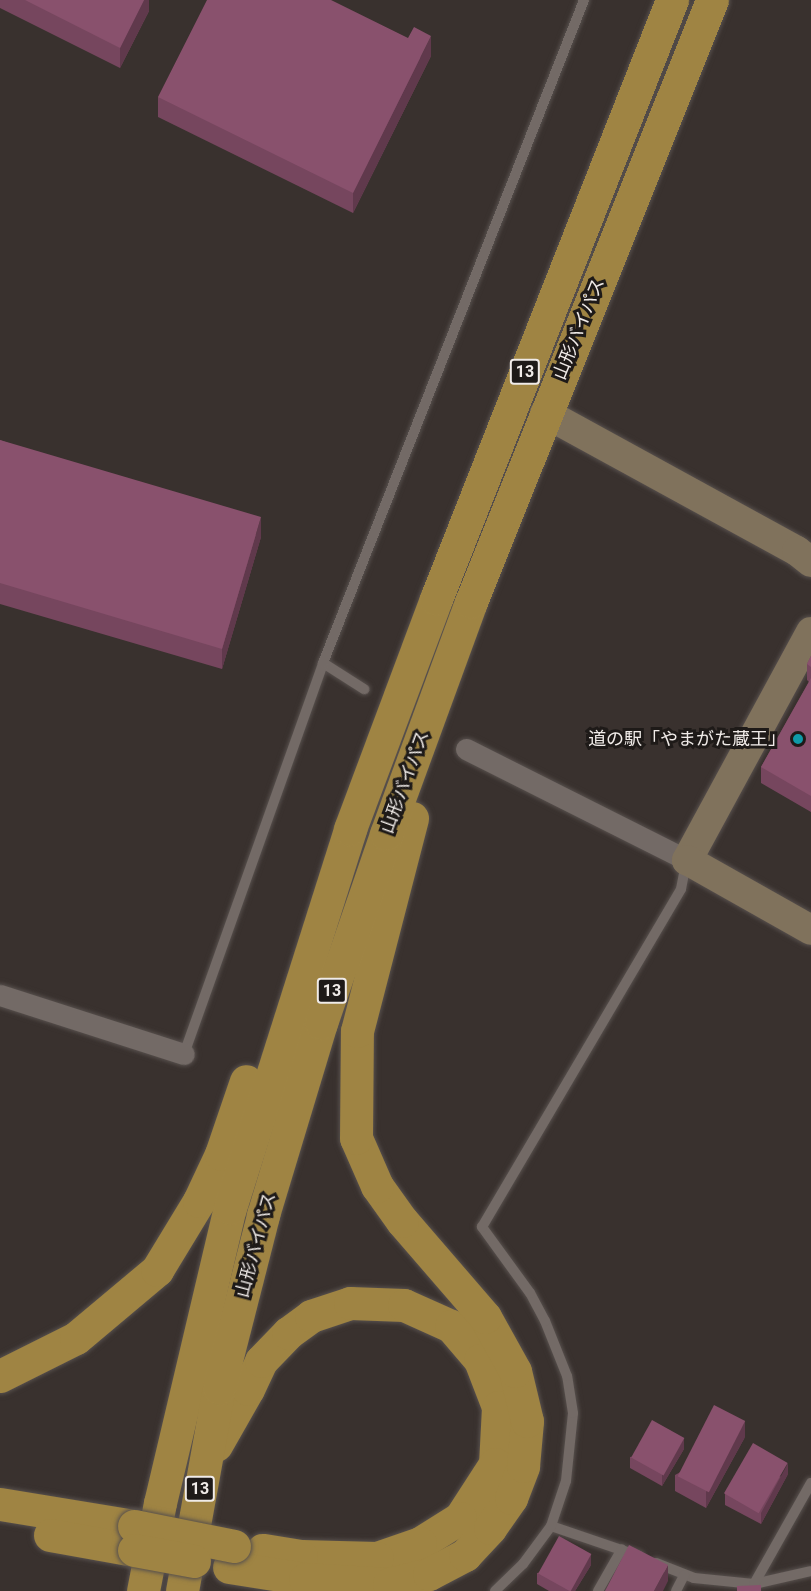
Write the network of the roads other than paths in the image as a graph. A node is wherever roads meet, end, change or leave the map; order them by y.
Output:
1 (584, 0) edge
2 (672, 0) edge
3 (712, 0) edge
4 (545, 413) junction
5 (811, 562) edge
6 (471, 602) junction
7 (811, 632) edge
8 (322, 663) junction
9 (364, 689) dead end
10 (381, 744) junction
11 (466, 749) dead end
12 (687, 860) junction
13 (811, 930) edge
14 (0, 995) edge
15 (184, 1053) joint
16 (0, 1376) edge
17 (205, 1463) junction
18 (811, 1483) edge
19 (0, 1504) edge
20 (0, 1526) edge
21 (551, 1526) junction
22 (134, 1538) junction
23 (622, 1549) junction
24 (231, 1557) junction
25 (811, 1571) edge
26 (684, 1575) junction
27 (754, 1584) junction
28 (142, 1591) edge
29 (182, 1591) edge
30 (495, 1591) edge
31 (598, 1591) edge
32 (676, 1591) edge

1 - 8 lane
2 - 10 highway, 山形バイパス / 13
3 - 4 highway, 山形バイパス / 13
4 - 5 street
4 - 6 highway, 山形バイパス / 13
6 - 17 highway, 山形バイパス / 13
6 - 24 highway
7 - 12 street
8 - 9 lane
8 - 15 lane
10 - 16 highway
10 - 28 highway, 山形バイパス / 13
11 - 12 street
12 - 13 street
12 - 21 lane
14 - 15 street
17 - 24 highway
17 - 29 highway, 山形バイパス / 13
18 - 27 lane
19 - 22 highway
20 - 22 highway
21 - 23 lane
21 - 30 lane
22 - 24 highway, bridge
23 - 26 lane
23 - 31 lane
25 - 27 lane
26 - 27 lane
26 - 32 lane

